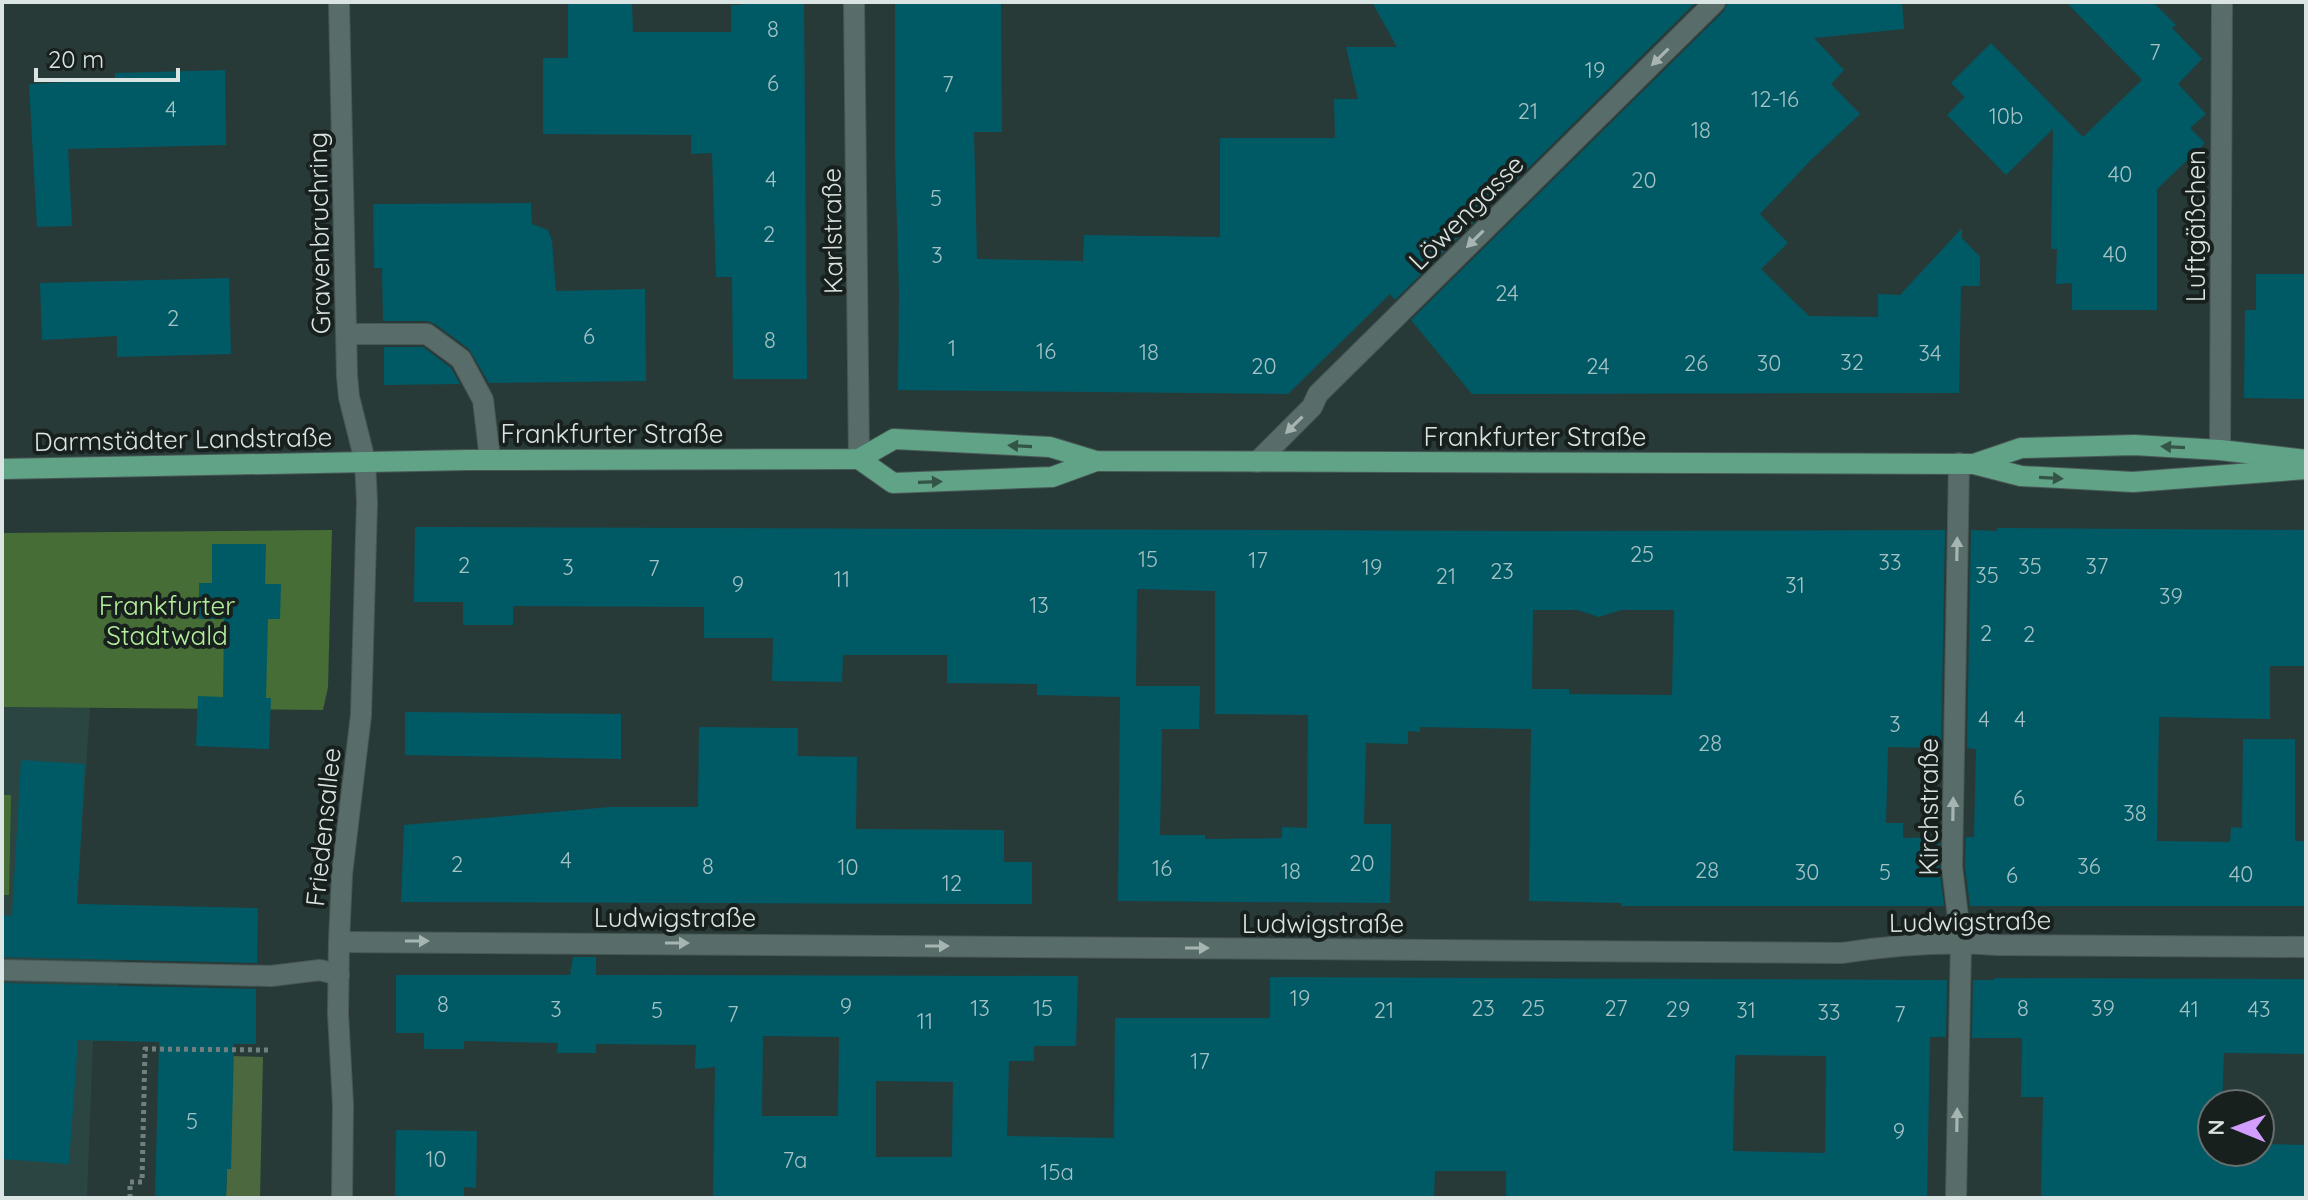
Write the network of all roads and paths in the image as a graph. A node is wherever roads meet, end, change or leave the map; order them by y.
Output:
1 (339, 2) edge
2 (854, 2) edge
3 (1715, 2) edge
4 (2222, 2) edge
5 (347, 334) junction
6 (2220, 450) junction
7 (490, 459) junction
8 (859, 459) junction
9 (2306, 460) edge
10 (365, 461) junction
11 (1096, 461) junction
12 (1257, 462) junction
13 (1967, 463) junction
14 (2, 469) edge
15 (2306, 469) edge
16 (339, 942) junction
17 (1961, 943) junction
18 (2306, 947) edge
19 (2, 970) edge
20 (339, 975) junction
21 (270, 1050) dead end
22 (130, 1198) edge
23 (342, 1198) edge
24 (1956, 1198) edge

1 - 5 street, Gravenbruchring
2 - 8 street, Karlstraße
3 -> 12 street, Löwengasse
4 - 6 street, Luftgäßchen
5 - 7 street
5 - 10 street, Gravenbruchring
6 - 9 main road, Frankfurter Straße
6 -> 13 main road, Frankfurter Straße
7 - 8 main road, Frankfurter Straße
7 - 10 main road, Frankfurter Straße
11 -> 8 main road, Frankfurter Straße
8 -> 11 main road, Frankfurter Straße
10 - 14 main road, Darmstädter Landstraße
10 - 16 street, Friedensallee
11 - 12 main road, Frankfurter Straße
12 - 13 main road, Frankfurter Straße
13 -> 15 main road, Frankfurter Straße
17 -> 13 street, Kirchstraße
16 -> 17 street, Ludwigstraße
16 - 20 street, Friedensallee
17 - 18 street, Ludwigstraße
24 -> 17 street, Kirchstraße
19 - 20 street
20 - 23 street, Friedensallee
21 - 22 path

